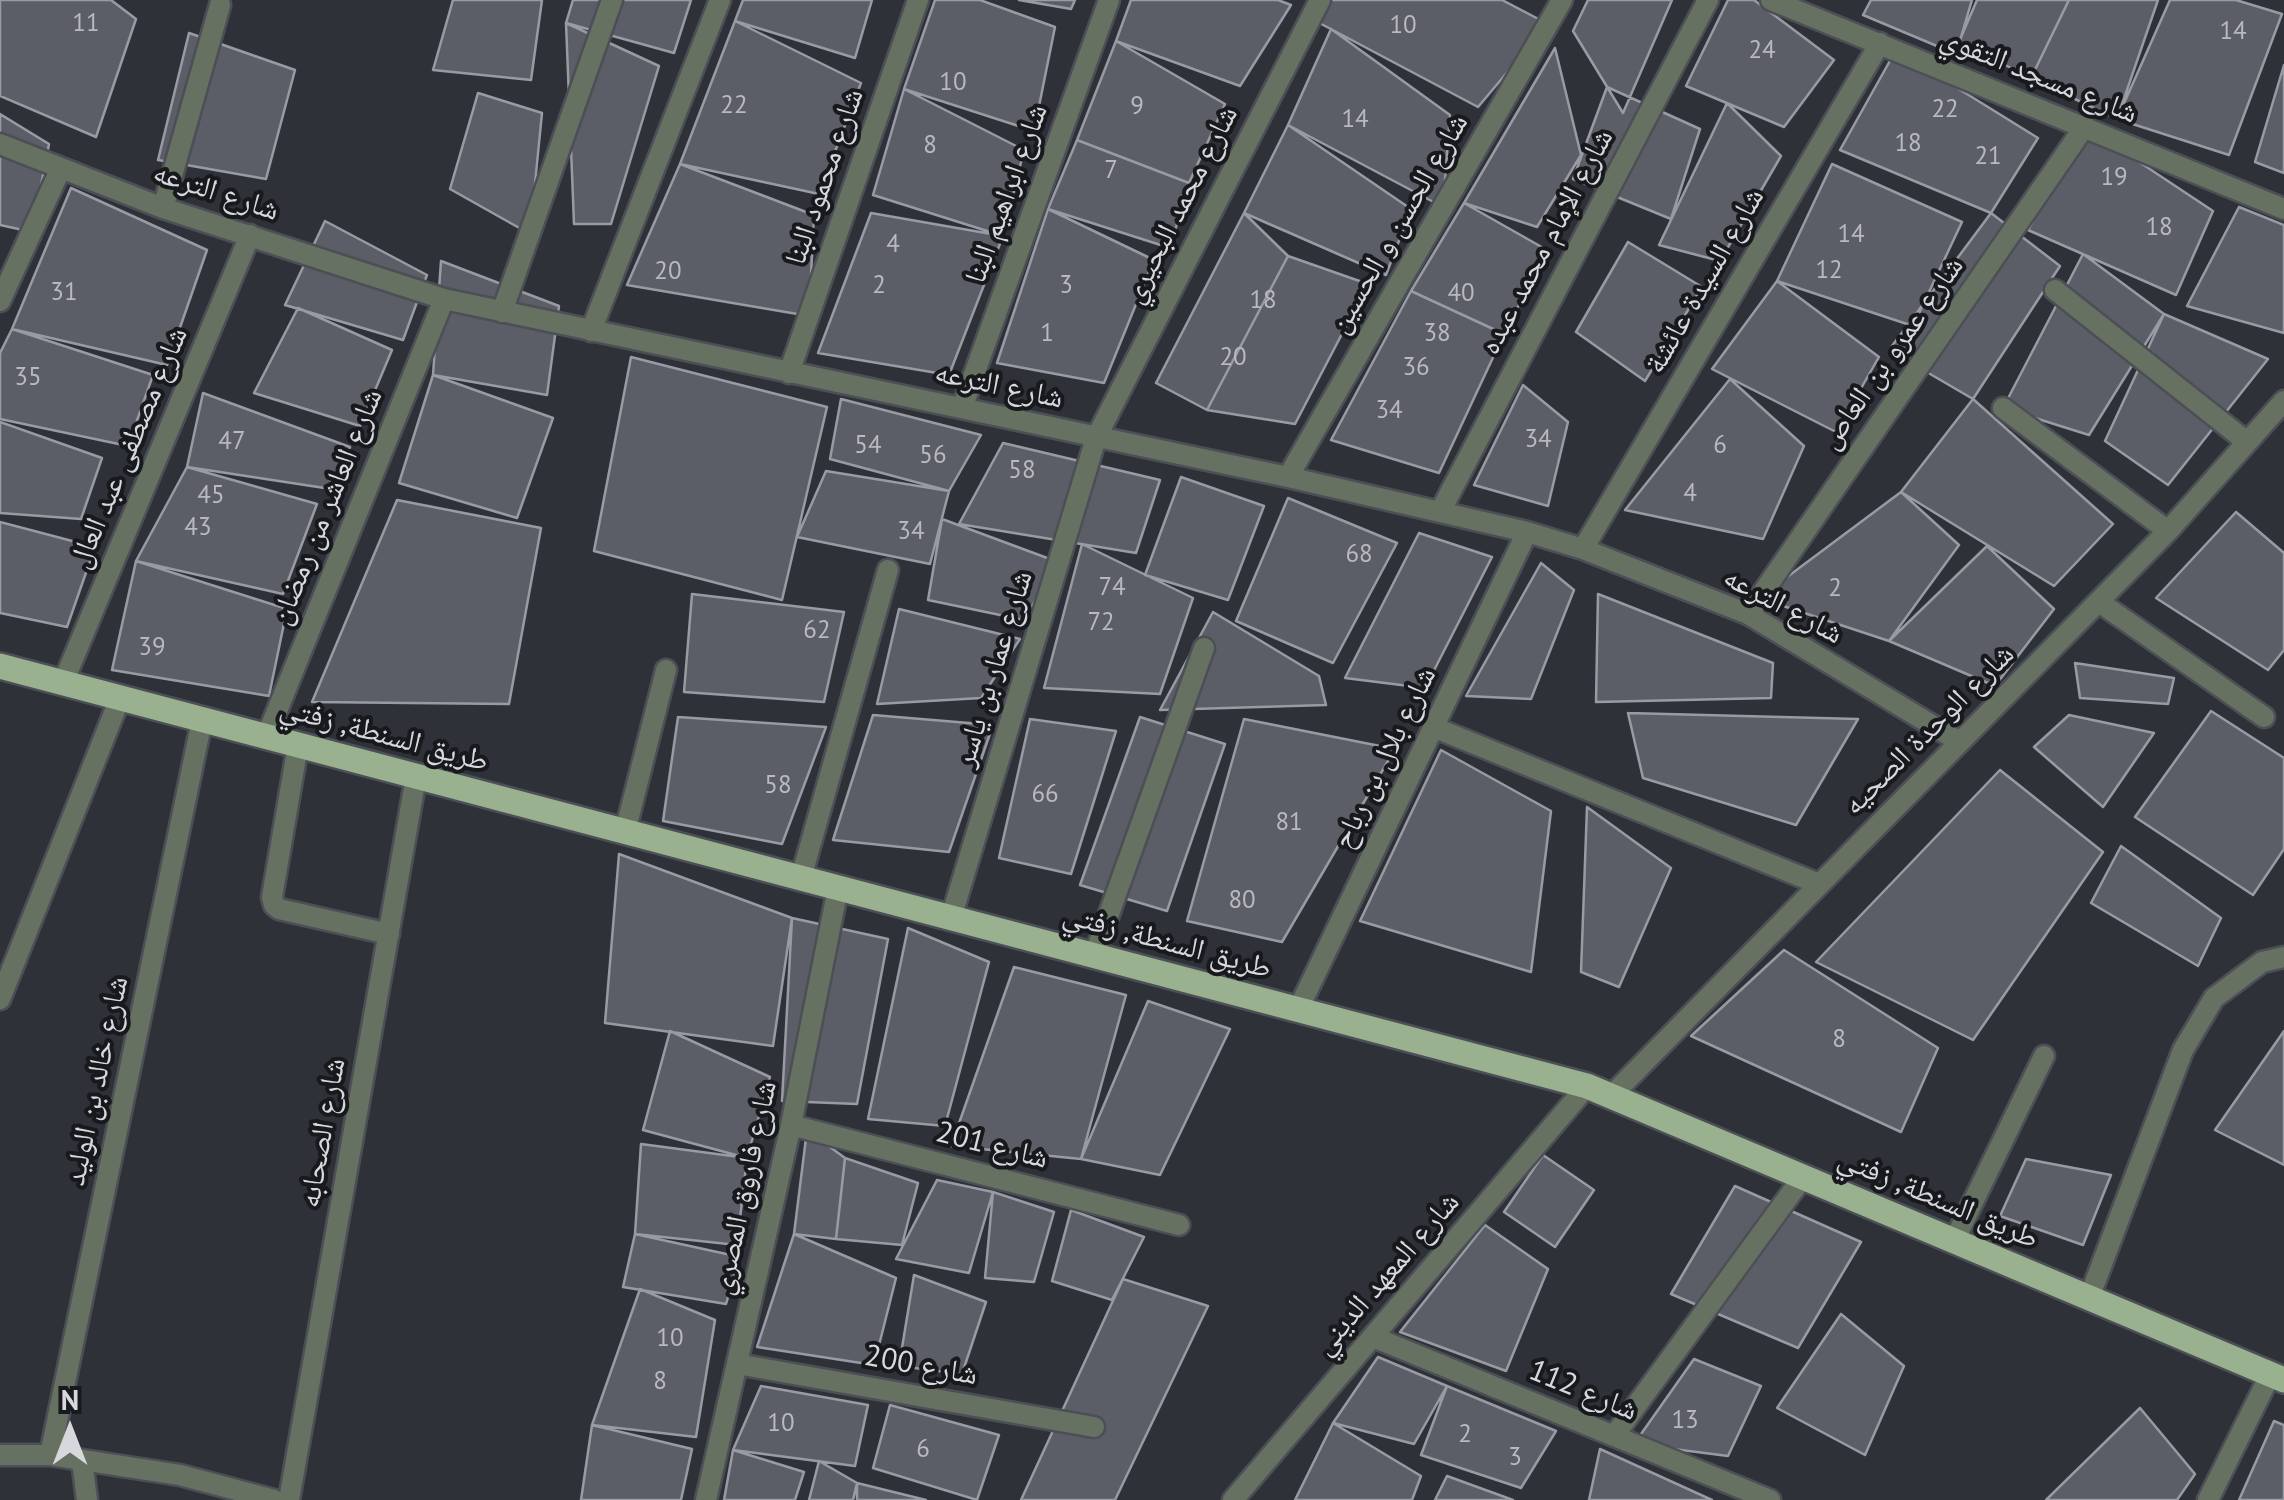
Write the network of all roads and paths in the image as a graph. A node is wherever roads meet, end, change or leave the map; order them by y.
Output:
1 (612, 0) edge
2 (720, 0) edge
3 (918, 0) edge
4 (1109, 0) edge
5 (1320, 0) edge
6 (1562, 0) edge
7 (1708, 0) edge
8 (1771, 0) edge
9 (220, 5) dead end
10 (1880, 44) junction
11 (2086, 126) junction
12 (0, 144) edge
13 (61, 168) junction
14 (163, 208) junction
15 (2284, 209) edge
16 (250, 235) junction
17 (2055, 290) dead end
18 (444, 299) junction
19 (0, 301) edge
20 (502, 312) junction
21 (591, 331) junction
22 (789, 373) junction
23 (2284, 401) edge
24 (962, 408) junction
25 (2003, 408) dead end
26 (1096, 438) junction
27 (2247, 442) junction
28 (1288, 477) junction
29 (1440, 512) junction
30 (2168, 531) junction
31 (1527, 532) junction
32 (1583, 549) junction
33 (888, 570) dead end
34 (2099, 602) junction
35 (1748, 614) junction
36 (1204, 648) dead end
37 (0, 666) edge
38 (666, 670) dead end
39 (63, 683) junction
40 (120, 698) junction
41 (2264, 717) dead end
42 (202, 720) junction
43 (1434, 727) junction
44 (266, 738) junction
45 (1960, 742) junction
46 (298, 745) junction
47 (416, 776) junction
48 (624, 832) junction
49 (801, 878) junction
50 (1820, 884) junction
51 (838, 888) junction
52 (950, 918) junction
53 (389, 934) junction
54 (1094, 956) junction
55 (2284, 957) edge
56 (0, 998) edge
57 (1298, 1010) junction
58 (2044, 1056) dead end
59 (1599, 1091) junction
60 (791, 1125) junction
61 (1804, 1177) junction
62 (1179, 1224) dead end
63 (1954, 1241) junction
64 (2089, 1298) junction
65 (1372, 1338) junction
66 (737, 1364) junction
67 (2277, 1378) edge
68 (1094, 1428) dead end
69 (1614, 1436) junction
70 (0, 1454) edge
71 (50, 1454) junction
72 (82, 1460) junction
73 (86, 1500) edge
74 (274, 1500) edge
75 (289, 1500) edge
76 (706, 1500) edge
77 (1233, 1500) edge
78 (1770, 1500) edge
79 (2208, 1500) edge

1 - 20 street
2 - 21 street
3 - 22 street, شارع محمود البنا
4 - 24 street, شارع ابراهيم البنا
5 - 26 street, شارع محمد البحيري
6 - 28 street, شارع الحسن و الحسين
7 - 29 street, شارع الإمام محمد عبده
8 - 10 street, شارع مسجد التقوي
9 - 14 street
10 - 11 street, شارع مسجد التقوي
10 - 32 street, شارع السيدة عائشة
11 - 15 street, شارع مسجد التقوي
11 - 35 street, شارع عمرو بن العاص
12 - 13 street, شارع الترعه
13 - 14 street, شارع الترعه
13 - 19 street
14 - 16 street, شارع الترعه
16 - 18 street, شارع الترعه
16 - 39 street, شارع مصطفى عبد العال
17 - 27 street
18 - 20 street, شارع الترعه
18 - 44 street, شارع العاشر من رمضان
20 - 21 street, شارع الترعه
21 - 22 street, شارع الترعه
22 - 24 street, شارع الترعه
23 - 27 street, شارع الوحدة الصحيه
24 - 26 street, شارع الترعه
25 - 30 street
26 - 28 street, شارع الترعه
26 - 52 street, شارع عمار بن ياسر
27 - 30 street, شارع الوحدة الصحيه
28 - 29 street, شارع الترعه
29 - 31 street, شارع الترعه
30 - 34 street, شارع الوحدة الصحيه
31 - 32 street, شارع الترعه
31 - 43 street, شارع بلال بن رباح
32 - 35 street, شارع الترعه
33 - 49 street
34 - 41 street
34 - 45 street, شارع الوحدة الصحيه
35 - 45 street, شارع الترعه
36 - 54 street
37 - 39 main road, طريق السنطة, زفتي
38 - 48 street
39 - 40 main road, طريق السنطة, زفتي
40 - 42 main road, طريق السنطة, زفتي
40 - 56 street
42 - 44 main road, طريق السنطة, زفتي
42 - 71 street, شارع خالد بن الوليد
43 - 50 street
43 - 57 street, شارع بلال بن رباح
44 - 46 main road, طريق السنطة, زفتي
45 - 50 street, شارع الوحدة الصحيه
46 - 47 main road, طريق السنطة, زفتي
46 - 53 street
47 - 48 main road, طريق السنطة, زفتي
47 - 53 street, شارع الصحابه
48 - 49 main road, طريق السنطة, زفتي
49 - 51 main road, طريق السنطة, زفتي
50 - 59 street, شارع الوحدة الصحيه
51 - 52 main road, طريق السنطة, زفتي
51 - 60 street, شارع فاروق المصري
52 - 54 main road, طريق السنطة, زفتي
53 - 75 street, شارع الصحابه
54 - 57 main road, طريق السنطة, زفتي
55 - 64 street
57 - 59 main road, طريق السنطة, زفتي
58 - 63 street
59 - 61 main road, طريق السنطة, زفتي
59 - 65 street, شارع المعهد الديني
60 - 62 street, شارع 201
60 - 66 street, شارع فاروق المصري
61 - 63 main road, طريق السنطة, زفتي
61 - 69 street
63 - 64 main road, طريق السنطة, زفتي
64 - 67 main road, طريق السنطة, زفتي
65 - 69 street, شارع 112
65 - 77 street, شارع المعهد الديني
66 - 68 street, شارع 200
66 - 76 street, شارع فاروق المصري
67 - 79 street
69 - 78 street, شارع 112
70 - 71 street
71 - 72 street
72 - 73 street
72 - 74 street

